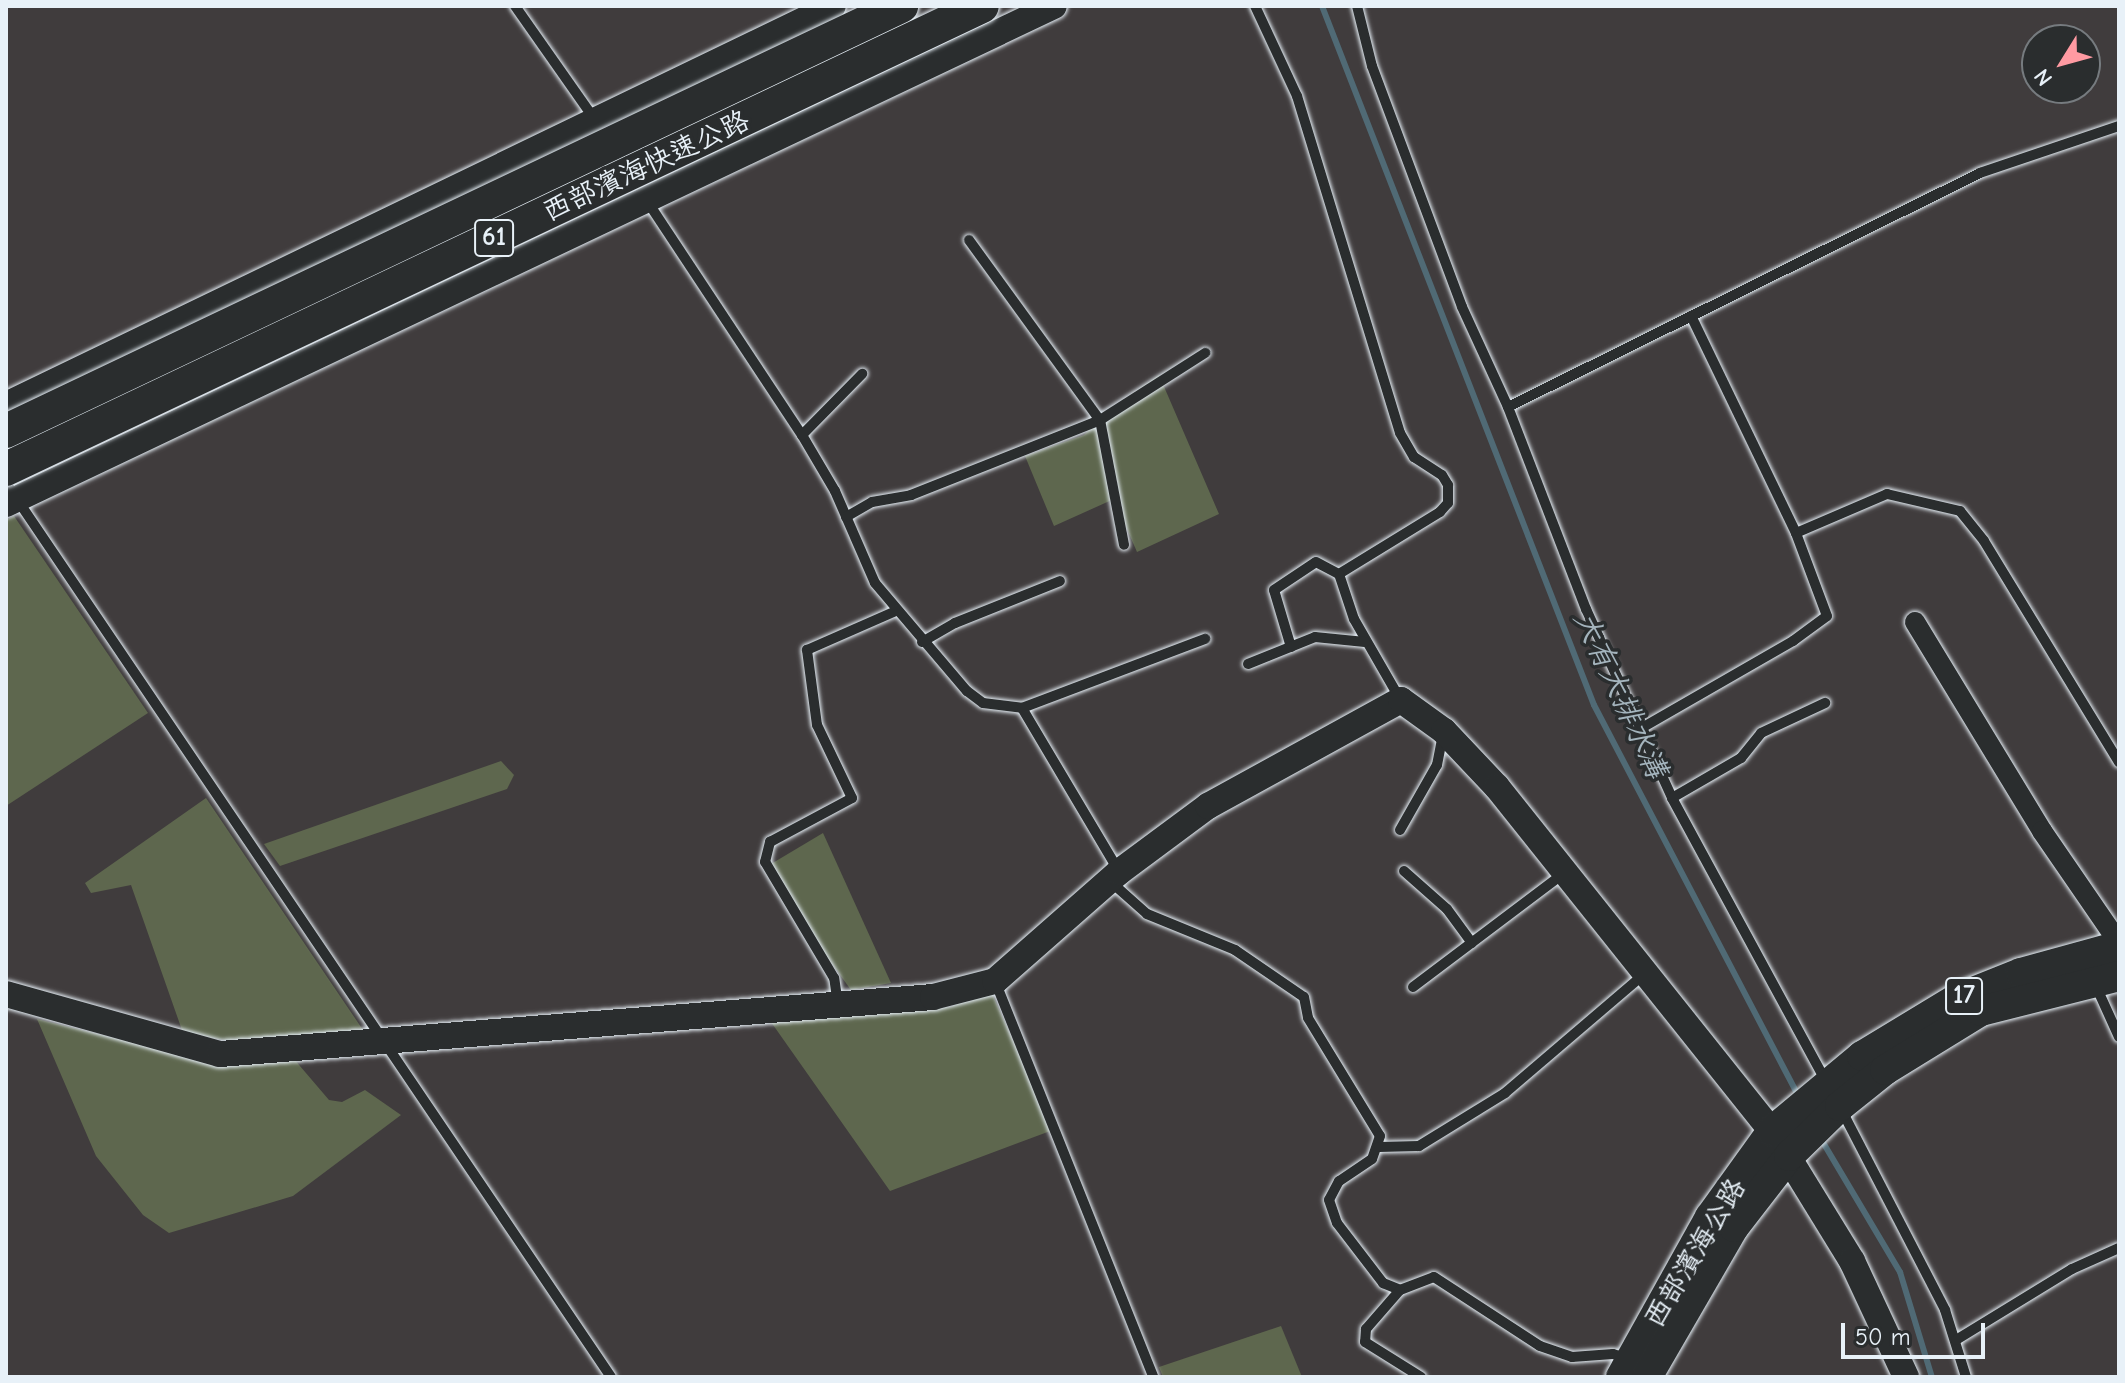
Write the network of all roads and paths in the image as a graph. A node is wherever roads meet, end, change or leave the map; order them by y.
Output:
1 (515, 6) edge
2 (833, 6) edge
3 (901, 6) edge
4 (982, 6) edge
5 (1054, 6) edge
6 (1255, 6) edge
7 (1357, 6) edge
8 (595, 121) junction
9 (2119, 126) edge
10 (646, 199) junction
11 (969, 240) dead end
12 (1691, 316) junction
13 (1205, 353) dead end
14 (862, 374) dead end
15 (6, 405) edge
16 (1508, 407) junction
17 (1100, 420) junction
18 (6, 431) edge
19 (802, 435) junction
20 (9, 488) edge
21 (846, 517) junction
22 (1796, 533) junction
23 (1124, 545) dead end
24 (1339, 574) junction
25 (1060, 581) dead end
26 (896, 611) junction
27 (1915, 622) dead end
28 (1205, 639) dead end
29 (922, 642) junction
30 (1365, 642) junction
31 (1291, 647) junction
32 (1248, 664) dead end
33 (1401, 700) junction
34 (1825, 703) dead end
35 (1022, 708) junction
36 (1640, 729) junction
37 (1444, 731) junction
38 (2119, 762) edge
39 (1672, 798) junction
40 (1400, 830) dead end
41 (1404, 871) dead end
42 (1563, 874) junction
43 (1114, 876) junction
44 (1472, 943) junction
45 (2119, 944) edge
46 (2098, 971) edge
47 (1643, 975) junction
48 (995, 981) junction
49 (1413, 987) dead end
50 (6, 994) edge
51 (839, 1006) junction
52 (2119, 1037) edge
53 (383, 1039) junction
54 (1834, 1095) junction
55 (1781, 1144) junction
56 (1379, 1147) junction
57 (2119, 1248) edge
58 (1400, 1290) junction
59 (1956, 1340) junction
60 (1633, 1371) edge
61 (611, 1377) edge
62 (1153, 1377) edge
63 (1421, 1377) edge
64 (1906, 1377) edge
65 (1966, 1377) edge

1 - 8 lane
2 - 8 street
3 - 18 highway, 西部濱海快速公路 / 61, bridge
4 - 20 highway, 西部濱海快速公路 / 61, bridge
5 - 10 street
6 - 24 lane
7 - 16 lane
8 - 10 lane
8 - 15 street
9 - 12 lane
10 - 19 lane
10 - 20 street
11 - 17 lane
12 - 16 lane
12 - 22 lane
13 - 17 lane
14 - 19 lane
16 - 36 lane
17 - 21 lane
17 - 23 lane
19 - 21 lane
20 - 53 lane
21 - 26 lane
22 - 36 lane
22 - 38 lane
24 - 30 lane
24 - 31 lane
25 - 29 lane
26 - 29 lane
26 - 51 lane
27 - 45 street
28 - 35 lane
29 - 35 lane
30 - 31 lane
30 - 33 lane
31 - 32 lane
33 - 37 street
33 - 43 street
34 - 39 lane
35 - 43 lane
36 - 39 lane
37 - 40 lane
37 - 42 street
39 - 54 lane
41 - 44 lane
42 - 44 lane
42 - 47 street
43 - 48 street
43 - 56 lane
44 - 49 lane
45 - 46 main road, 17
46 - 52 lane
46 - 54 main road, 17
47 - 55 street
47 - 56 lane
48 - 51 street
48 - 62 lane
50 - 53 street
51 - 53 street
53 - 61 lane
54 - 55 main road, 17
54 - 59 lane
55 - 60 main road, 西部濱海公路 / 17
55 - 64 street
56 - 58 lane
57 - 59 lane
58 - 60 lane
58 - 63 lane
59 - 65 lane

